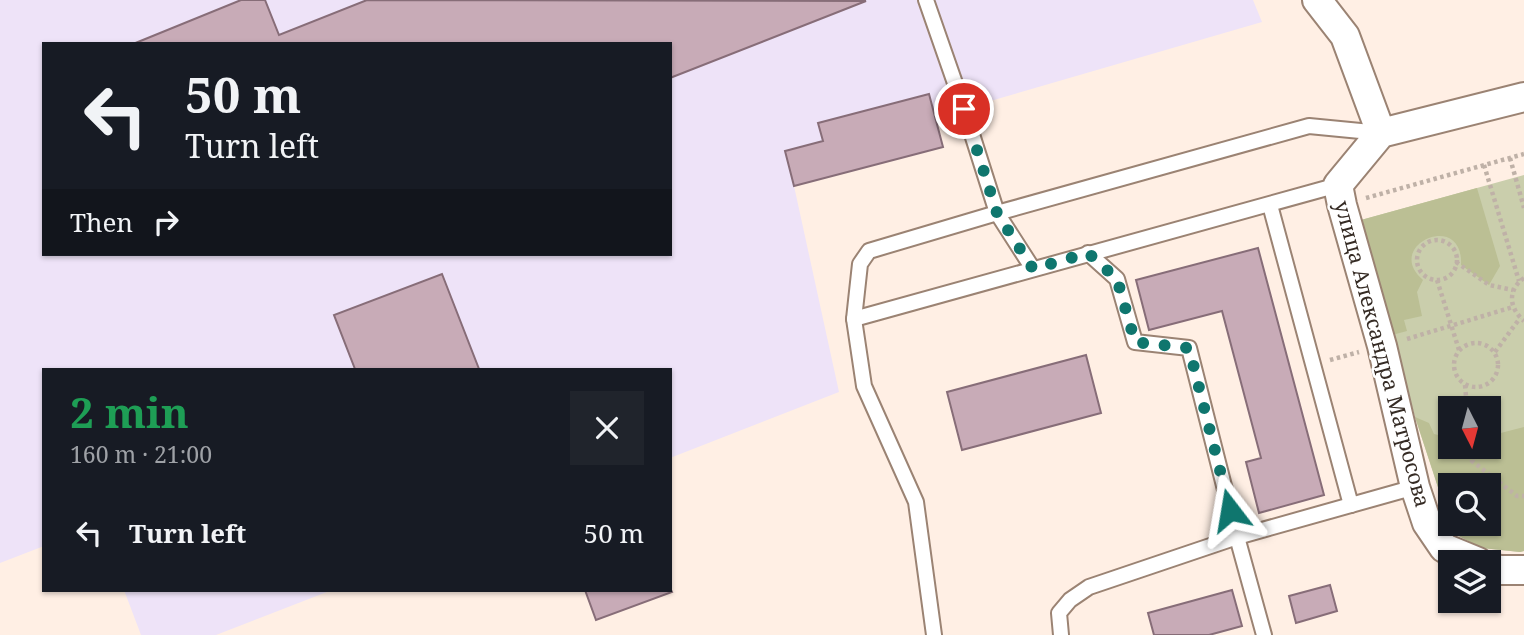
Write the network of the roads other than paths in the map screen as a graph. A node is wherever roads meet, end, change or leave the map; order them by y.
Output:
1 (926, 0) edge
2 (1317, 0) edge
3 (1524, 97) edge
4 (1381, 133) junction
5 (1340, 195) junction
6 (1270, 205) junction
7 (997, 213) junction
8 (1088, 253) junction
9 (1033, 269) junction
10 (854, 319) junction
11 (1415, 487) junction
12 (1351, 505) junction
13 (1237, 537) junction
14 (1449, 550) edge
15 (1501, 570) edge
16 (1524, 570) edge
17 (933, 635) edge
18 (1061, 635) edge
19 (1264, 635) edge

1 - 7 lane
2 - 4 street
3 - 4 street
4 - 5 street, улица Александра Матросова
4 - 7 lane
5 - 6 lane
5 - 11 street, улица Александра Матросова
6 - 8 lane
6 - 12 lane
7 - 9 lane
7 - 10 lane
8 - 9 lane
8 - 13 lane
9 - 10 lane
10 - 17 lane
11 - 12 lane
11 - 14 street, улица Александра Матросова
12 - 13 lane
13 - 18 lane
13 - 19 lane
15 - 16 street

